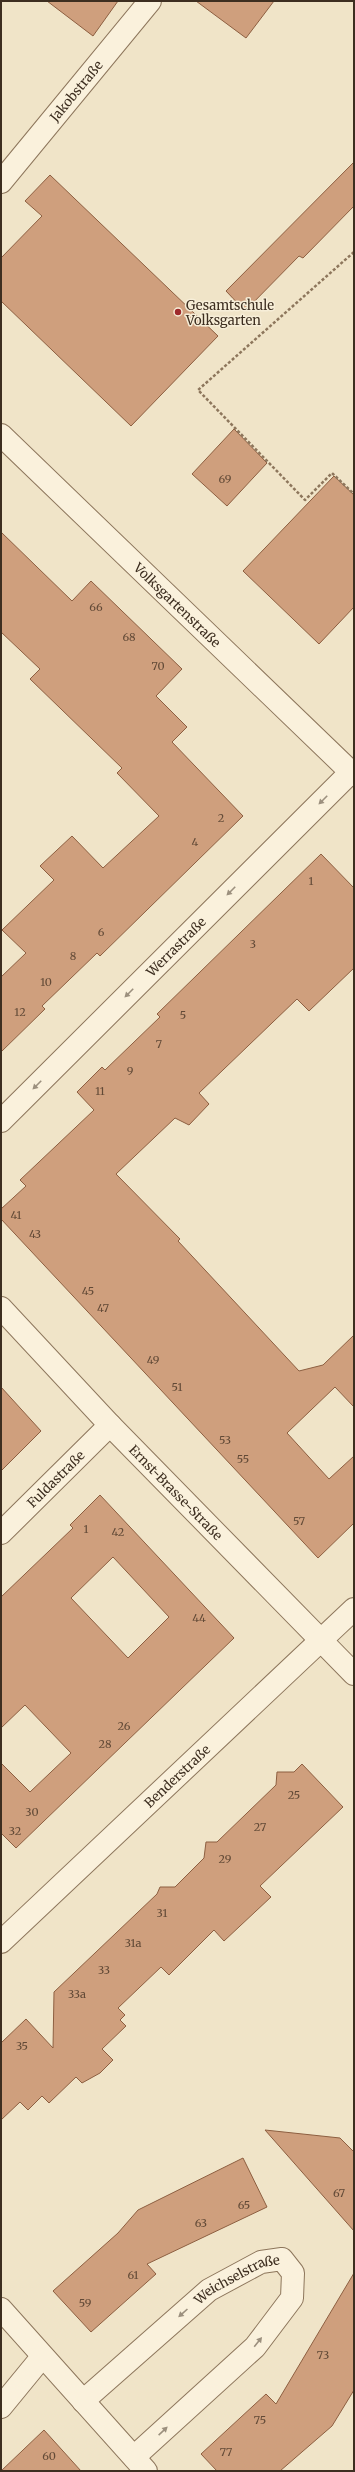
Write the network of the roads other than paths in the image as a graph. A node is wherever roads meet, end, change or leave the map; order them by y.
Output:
1 (150, 1) edge
2 (1, 182) edge
3 (1, 435) edge
4 (352, 774) edge
5 (1, 1121) edge
6 (1, 1308) edge
7 (110, 1425) junction
8 (1, 1533) edge
9 (354, 1609) edge
10 (321, 1641) junction
11 (354, 1674) edge
12 (1, 1942) edge
13 (1, 2309) edge
14 (42, 2357) junction
15 (83, 2400) junction
16 (1, 2407) edge
17 (140, 2464) edge

1 - 2 street, Jakobstraße
3 - 4 street, Volksgartenstraße
4 -> 5 street, Werrastraße
6 - 7 street, Ernst-Brasse-Straße
7 - 8 street, Fuldastraße
7 - 10 street, Ernst-Brasse-Straße
9 - 10 street, Benderstraße
10 - 11 street, Ernst-Brasse-Straße
10 - 12 street, Benderstraße
13 - 14 street, Weichselstraße
14 - 15 street, Weichselstraße
14 - 16 street
15 - 17 street, Weichselstraße
17 -> 15 street, Weichselstraße

